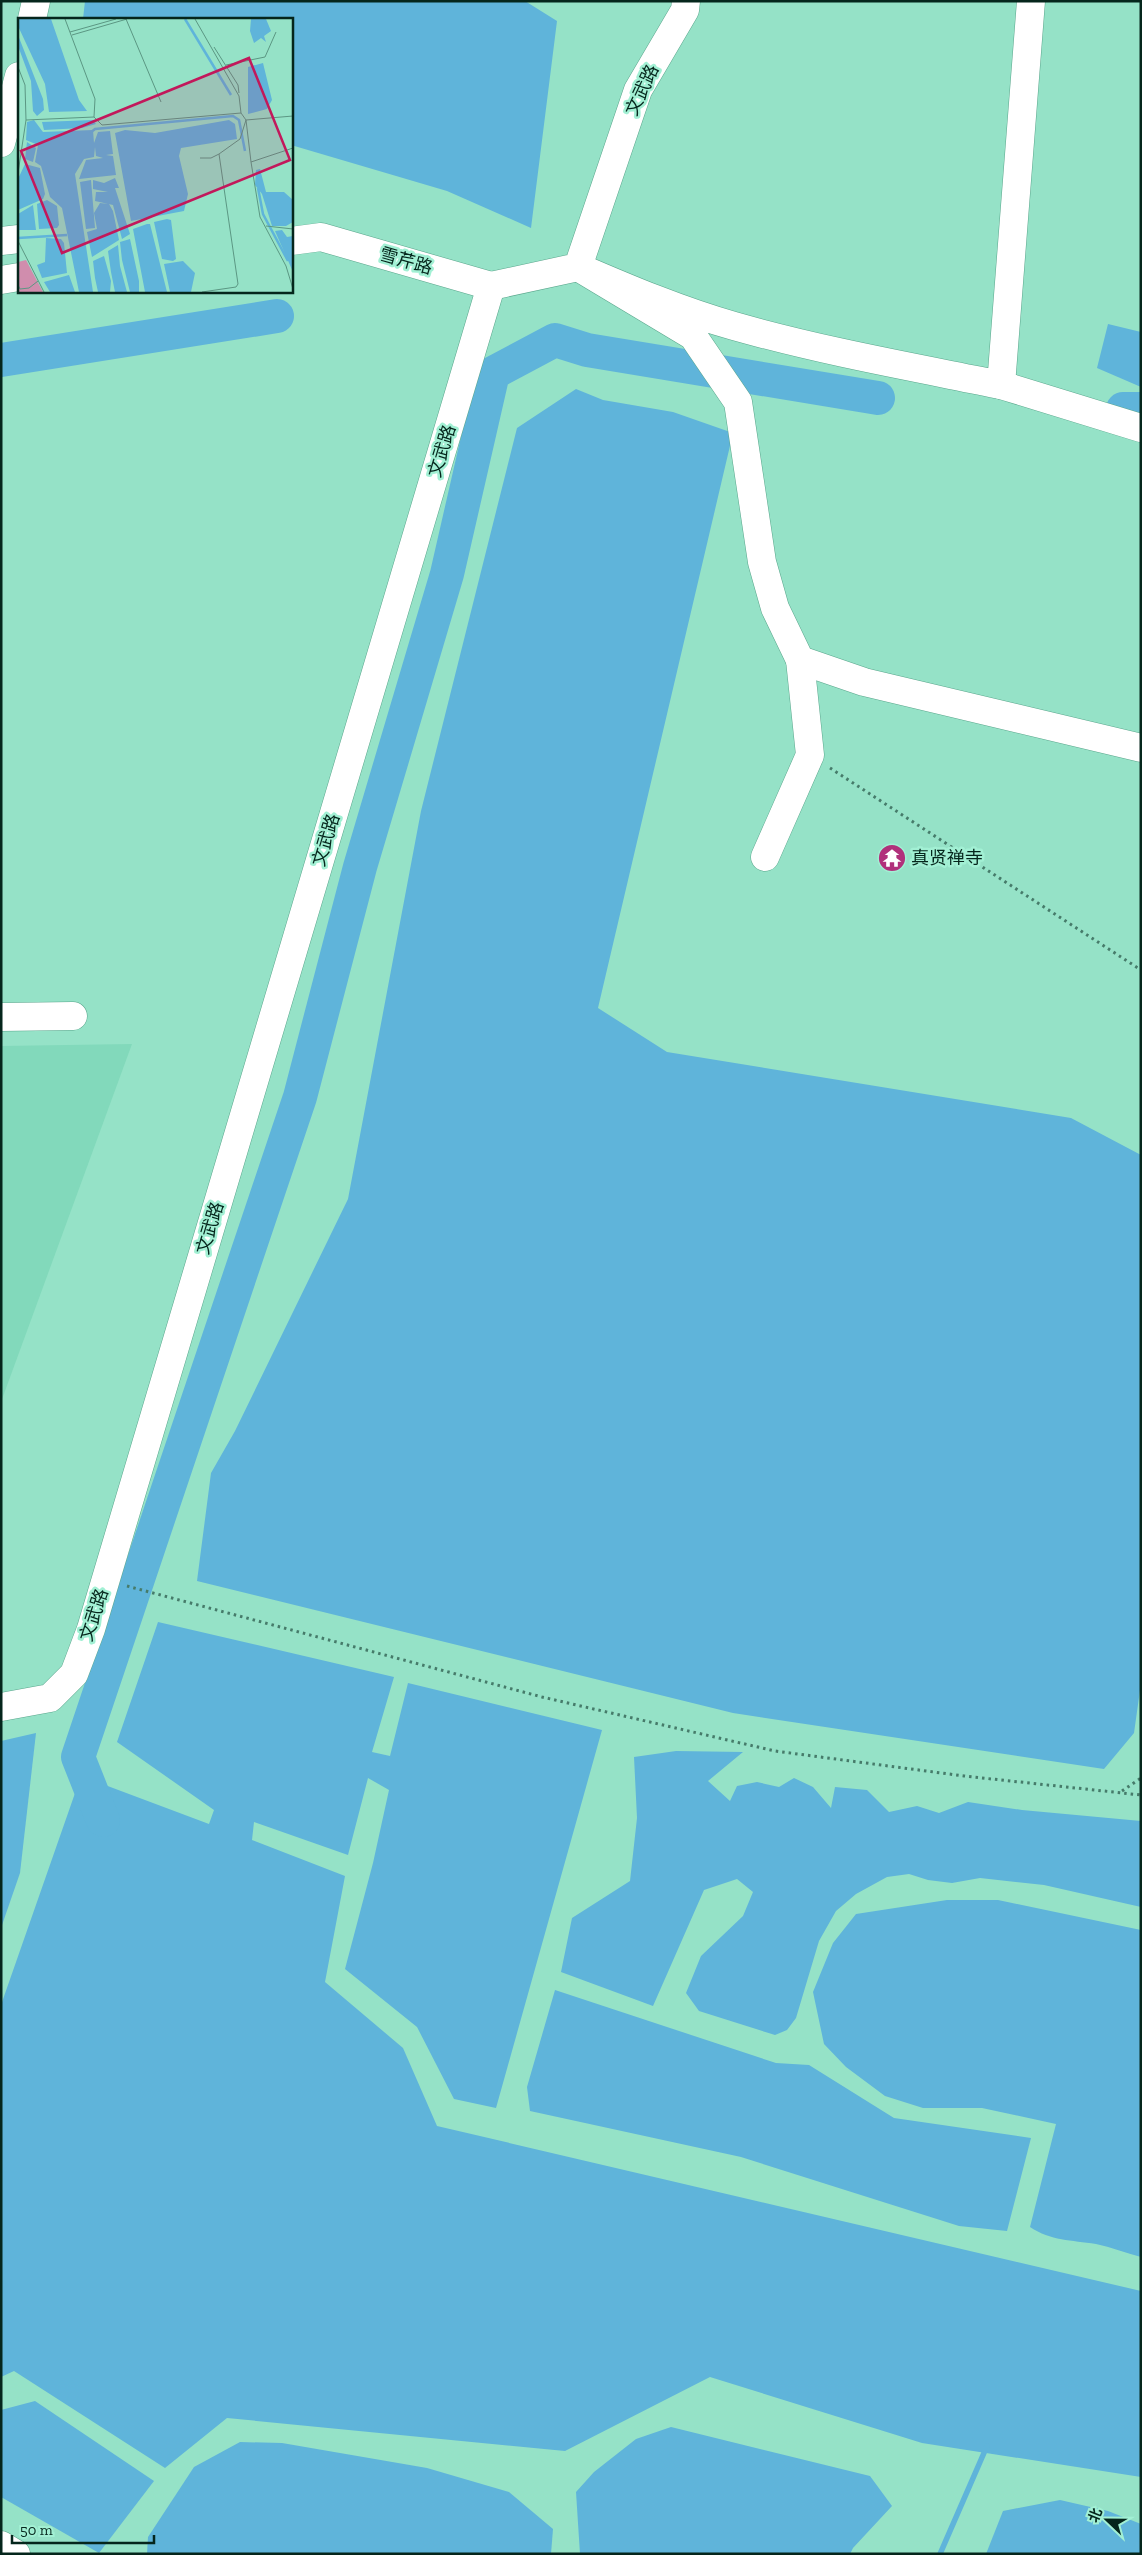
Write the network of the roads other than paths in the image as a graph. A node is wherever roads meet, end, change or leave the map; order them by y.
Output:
1 (36, 1) edge
2 (686, 1) edge
3 (1031, 1) edge
4 (32, 18) edge
5 (18, 80) edge
6 (1, 143) edge
7 (292, 230) edge
8 (321, 237) junction
9 (18, 239) edge
10 (1, 241) edge
11 (292, 241) edge
12 (578, 267) junction
13 (18, 277) edge
14 (1, 280) edge
15 (492, 286) junction
16 (1002, 385) junction
17 (1141, 428) edge
18 (800, 660) junction
19 (1141, 748) edge
20 (765, 857) dead end
21 (73, 1016) dead end
22 (1, 1017) edge
23 (1, 1707) edge
24 (1, 2546) edge
25 (16, 2554) edge

1 - 4 street
2 - 12 street, 文武路
3 - 16 street
5 - 6 street
7 - 8 street, 雪芹路
8 - 11 street, 雪芹路
8 - 15 street, 雪芹路
9 - 10 street
12 - 15 street
12 - 16 street
12 - 18 street
13 - 14 street
15 - 23 street, 文武路
16 - 17 street
18 - 19 street
18 - 20 street
21 - 22 street
24 - 25 street

